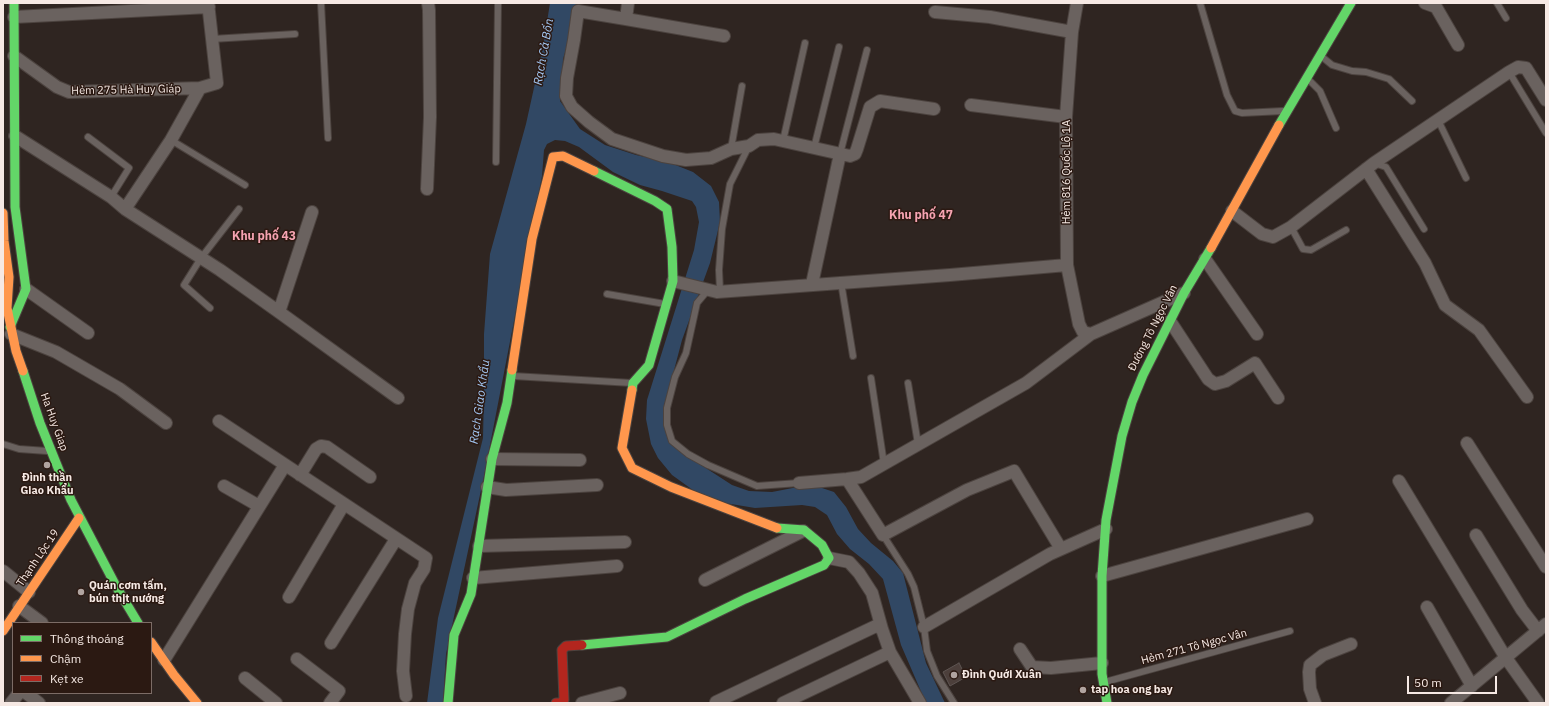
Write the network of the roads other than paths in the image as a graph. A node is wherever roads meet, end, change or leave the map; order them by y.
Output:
1 (14, 3) edge
2 (321, 3) edge
3 (428, 3) edge
4 (498, 3) edge
5 (628, 3) edge
6 (1077, 3) edge
7 (1200, 3) edge
8 (1352, 3) edge
9 (1425, 3) edge
10 (1497, 3) edge
11 (209, 5) edge
12 (579, 7) edge
13 (935, 12) dead end
14 (14, 17) junction
15 (1506, 18) dead end
16 (626, 19) junction
17 (1072, 32) junction
18 (295, 34) dead end
19 (724, 36) dead end
20 (212, 39) junction
21 (805, 43) dead end
22 (1458, 44) dead end
23 (839, 47) dead end
24 (867, 50) dead end
25 (14, 56) junction
26 (1320, 56) junction
27 (1509, 72) junction
28 (1307, 77) junction
29 (742, 86) dead end
30 (200, 88) junction
31 (1546, 100) edge
32 (1412, 101) dead end
33 (971, 105) dead end
34 (934, 109) dead end
35 (1287, 111) junction
36 (1066, 117) junction
37 (1438, 120) junction
38 (1336, 128) dead end
39 (1546, 133) edge
40 (15, 136) junction
41 (88, 137) dead end
42 (328, 138) dead end
43 (171, 140) junction
44 (783, 141) junction
45 (749, 146) junction
46 (814, 148) junction
47 (731, 149) junction
48 (840, 154) junction
49 (496, 162) dead end
50 (1370, 166) junction
51 (1466, 178) dead end
52 (245, 185) dead end
53 (427, 189) dead end
54 (111, 197) junction
55 (125, 208) junction
56 (239, 209) dead end
57 (1232, 210) junction
58 (312, 212) dead end
59 (3, 213) edge
60 (1291, 227) junction
61 (1424, 229) dead end
62 (1346, 230) dead end
63 (4, 243) edge
64 (201, 258) junction
65 (1205, 259) junction
66 (1067, 265) junction
67 (675, 281) junction
68 (841, 282) junction
69 (812, 284) junction
70 (26, 289) junction
71 (708, 290) junction
72 (720, 292) junction
73 (1184, 293) junction
74 (607, 294) dead end
75 (5, 304) edge
76 (666, 304) junction
77 (210, 308) dead end
78 (279, 312) junction
79 (1170, 321) junction
80 (8, 330) edge
81 (88, 333) dead end
82 (1091, 334) junction
83 (1257, 334) dead end
84 (854, 356) dead end
85 (511, 376) junction
86 (871, 378) dead end
87 (633, 383) junction
88 (908, 383) dead end
89 (1527, 397) dead end
90 (398, 398) dead end
91 (1278, 398) dead end
92 (219, 421) dead end
93 (166, 423) dead end
94 (1467, 443) dead end
95 (3, 444) edge
96 (918, 444) junction
97 (51, 451) junction
98 (492, 460) junction
99 (580, 460) dead end
100 (884, 464) junction
101 (285, 465) junction
102 (300, 475) junction
103 (370, 477) dead end
104 (847, 480) junction
105 (1399, 481) dead end
106 (799, 483) joint
107 (597, 485) dead end
108 (224, 486) dead end
109 (487, 487) junction
110 (344, 504) junction
111 (260, 506) junction
112 (79, 518) junction
113 (1307, 519) dead end
114 (1106, 529) junction
115 (804, 530) junction
116 (883, 535) junction
117 (1476, 535) dead end
118 (396, 539) junction
119 (625, 542) dead end
120 (479, 546) junction
121 (1061, 549) junction
122 (829, 558) junction
123 (617, 566) dead end
124 (1546, 567) edge
125 (3, 571) edge
126 (1102, 576) junction
127 (473, 578) junction
128 (705, 580) dead end
129 (29, 592) junction
130 (289, 597) dead end
131 (19, 606) junction
132 (1427, 607) dead end
133 (41, 622) edge
134 (137, 622) edge
135 (924, 627) junction
136 (1542, 628) edge
137 (882, 629) junction
138 (3, 631) edge
139 (1290, 631) dead end
140 (331, 643) dead end
141 (152, 644) edge
142 (1351, 644) dead end
143 (1020, 649) dead end
144 (890, 652) junction
145 (1506, 658) junction
146 (297, 659) dead end
147 (164, 660) junction
148 (1102, 663) junction
149 (245, 678) dead end
150 (1103, 683) junction
151 (1472, 686) junction
152 (620, 693) dead end
153 (18, 694) edge
154 (27, 694) edge
155 (406, 696) dead end
156 (716, 702) dead end
157 (11, 703) edge
158 (39, 703) edge
159 (197, 703) edge
160 (276, 703) edge
161 (330, 703) edge
162 (448, 703) edge
163 (556, 703) edge
164 (560, 703) edge
165 (563, 703) edge
166 (582, 703) edge
167 (783, 703) edge
168 (920, 703) edge
169 (954, 703) edge
170 (1107, 703) edge
171 (1315, 703) edge
172 (1452, 703) edge
173 (1538, 703) edge

1 - 14 main road
2 - 42 lane
3 - 53 street
4 - 49 lane
5 - 16 street
6 - 17 street, Hẻm 816 Quốc Lộ 1A
7 - 35 lane
8 - 26 main road, Đường Tô Ngọc Vân
9 - 22 street
10 - 15 lane
11 - 14 street
11 - 20 street
12 - 16 street
12 - 47 street
13 - 17 street
14 - 25 main road
16 - 19 street
17 - 36 street, Hẻm 816 Quốc Lộ 1A
18 - 20 lane
20 - 30 street
21 - 44 lane
23 - 46 lane
24 - 48 lane
25 - 30 street, Hẻm 275 Hà Huy Giáp
25 - 40 main road
26 - 28 main road, Đường Tô Ngọc Vân
26 - 32 lane
27 - 31 street
27 - 37 street
27 - 39 lane
28 - 35 main road, Đường Tô Ngọc Vân
28 - 38 lane
29 - 47 lane
30 - 43 street
33 - 36 street
34 - 48 street
35 - 57 main road, Đường Tô Ngọc Vân
36 - 66 street, Hẻm 816 Quốc Lộ 1A
37 - 50 street
37 - 51 lane
40 - 54 street
40 - 70 main road
41 - 54 lane
43 - 52 lane
43 - 55 street
44 - 45 street
44 - 46 street
45 - 47 street
45 - 72 lane
46 - 48 street
48 - 69 street
50 - 60 street
50 - 61 lane
50 - 89 street
54 - 55 street
55 - 64 street
56 - 64 lane
57 - 60 street
57 - 65 main road, Đường Tô Ngọc Vân
58 - 78 street
59 - 63 main road
60 - 62 lane
63 - 75 main road
64 - 77 lane
64 - 78 street
65 - 73 main road, Đường Tô Ngọc Vân
65 - 83 street
66 - 68 street
66 - 82 street, Hẻm 816 Quốc Lộ 1A
67 - 71 street
67 - 76 main road
67 - 85 main road
68 - 69 street
68 - 84 lane
69 - 72 street
70 - 80 main road
70 - 81 street
71 - 72 street
71 - 106 lane
73 - 79 main road, Đường Tô Ngọc Vân
73 - 82 street
74 - 76 lane
75 - 80 main road
76 - 87 main road
78 - 90 street
79 - 91 street
79 - 114 main road, Đường Tô Ngọc Vân
80 - 93 street
80 - 97 main road, Ha Huy Giap
82 - 96 street
85 - 87 lane
85 - 98 main road
86 - 100 lane
87 - 115 main road
88 - 96 lane
92 - 101 street
94 - 124 street
95 - 97 lane
96 - 100 street
97 - 112 main road, Ha Huy Giap
98 - 99 street
98 - 109 main road
100 - 104 street
101 - 102 street
101 - 111 street
102 - 103 street
102 - 110 street
104 - 106 street
104 - 116 street
105 - 145 street
107 - 109 street
108 - 111 street
109 - 120 main road
110 - 118 street
110 - 130 street
111 - 147 street
112 - 129 main road, Thạnh Lộc 19
112 - 134 main road, Ha Huy Giap
113 - 126 street
114 - 121 street
114 - 126 main road, Đường Tô Ngọc Vân
115 - 122 main road
115 - 128 street
116 - 121 street
116 - 135 lane
117 - 136 street
118 - 140 street
118 - 155 street
119 - 120 street
120 - 127 main road
121 - 135 street
122 - 137 street
122 - 164 main road
123 - 127 street
125 - 129 street
126 - 148 main road, Đường Tô Ngọc Vân
127 - 162 main road
129 - 131 main road, Thạnh Lộc 19
131 - 133 street
131 - 138 main road, Thạnh Lộc 19
132 - 151 street
135 - 169 lane
136 - 145 street
137 - 144 street
137 - 156 street
139 - 150 lane, Hẻm 271 Tô Ngọc Vân
141 - 147 main road
142 - 171 street
143 - 148 street
144 - 167 street
144 - 168 street
145 - 151 street
145 - 173 street
146 - 161 street
147 - 159 main road
148 - 150 main road, Đường Tô Ngọc Vân
149 - 160 street
150 - 170 main road, Đường Tô Ngọc Vân
151 - 172 street
152 - 166 street
153 - 157 street
154 - 158 street
163 - 164 main road
164 - 165 main road

